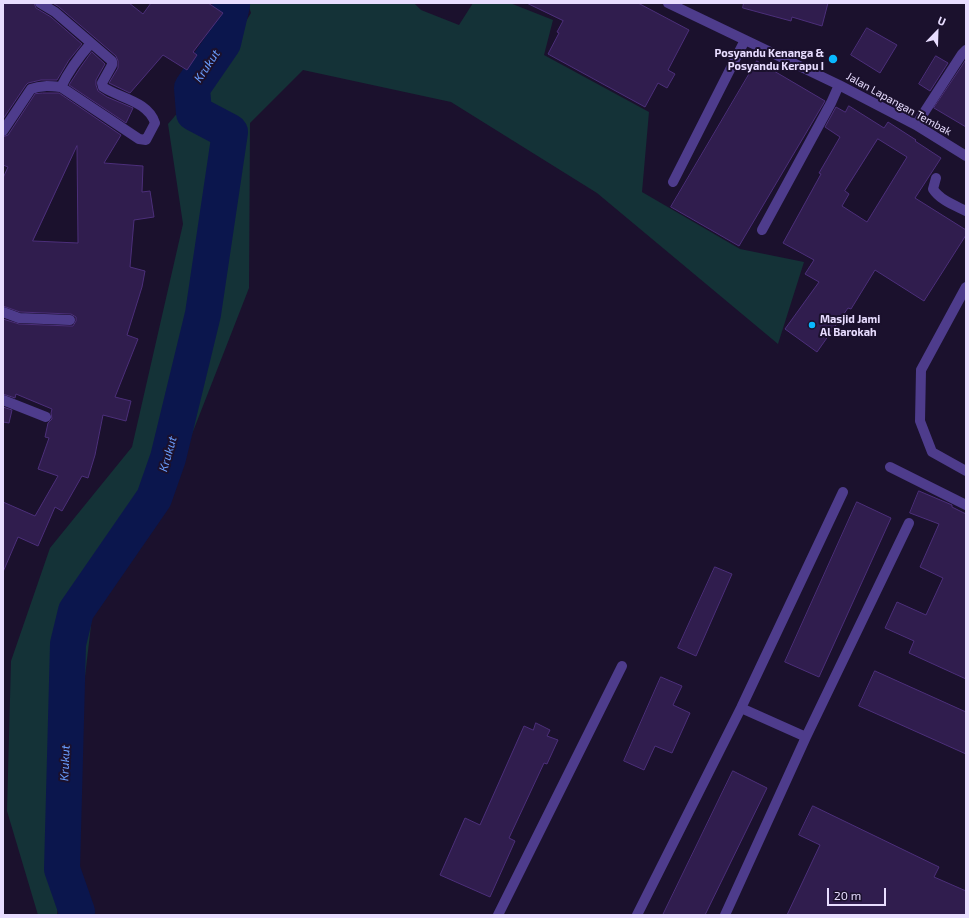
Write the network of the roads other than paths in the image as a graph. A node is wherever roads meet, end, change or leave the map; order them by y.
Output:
1 (40, 3) edge
2 (668, 3) edge
3 (745, 40) junction
4 (91, 43) junction
5 (966, 50) edge
6 (839, 85) junction
7 (62, 87) junction
8 (916, 125) junction
9 (3, 131) edge
10 (966, 156) edge
11 (936, 178) dead end
12 (672, 182) dead end
13 (966, 211) edge
14 (762, 230) dead end
15 (966, 289) edge
16 (3, 312) edge
17 (70, 320) dead end
18 (3, 400) edge
19 (46, 417) dead end
20 (890, 467) dead end
21 (966, 471) edge
22 (843, 492) dead end
23 (966, 505) edge
24 (909, 523) dead end
25 (622, 666) dead end
26 (742, 708) junction
27 (806, 737) junction
28 (498, 915) edge
29 (637, 915) edge
30 (725, 915) edge

1 - 4 street
2 - 3 street, Jalan Lapangan Tembak
3 - 6 street, Jalan Lapangan Tembak
3 - 12 street
4 - 7 street
4 - 7 street
5 - 8 street
6 - 8 street, Jalan Lapangan Tembak
6 - 14 street
7 - 9 street
8 - 10 street, Jalan Lapangan Tembak
11 - 13 street
15 - 21 street
16 - 17 street
18 - 19 street
20 - 23 street
22 - 26 street
24 - 27 street
25 - 28 street
26 - 27 street
26 - 29 street
27 - 30 street

